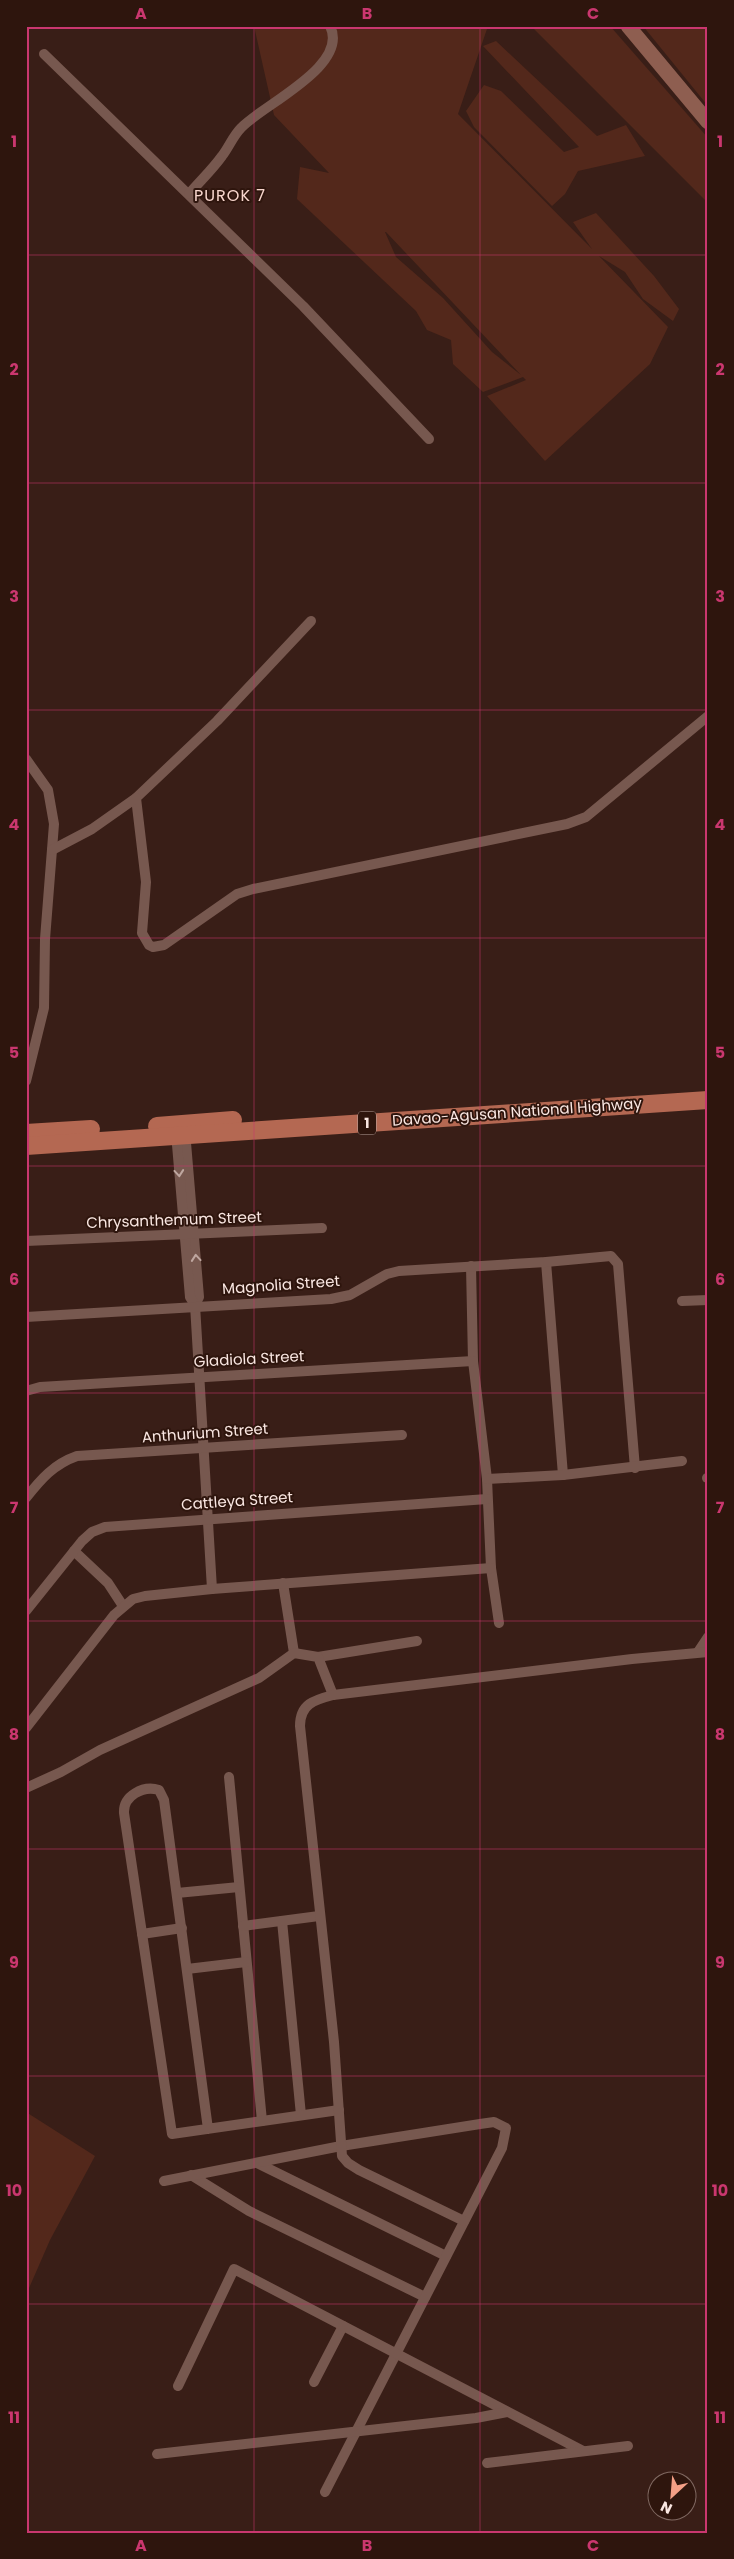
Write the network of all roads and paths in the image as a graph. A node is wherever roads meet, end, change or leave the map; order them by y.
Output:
1 (330, 26) edge
2 (628, 26) edge
3 (44, 54) dead end
4 (708, 122) edge
5 (189, 194) junction
6 (429, 438) dead end
7 (311, 621) dead end
8 (708, 716) edge
9 (26, 759) edge
10 (136, 798) junction
11 (52, 850) junction
12 (26, 1080) edge
13 (708, 1088) edge
14 (708, 1100) edge
15 (181, 1130) junction
16 (26, 1133) edge
17 (26, 1146) edge
18 (322, 1228) dead end
19 (189, 1235) junction
20 (26, 1241) edge
21 (546, 1262) junction
22 (471, 1266) junction
23 (708, 1300) edge
24 (682, 1301) dead end
25 (195, 1306) junction
26 (26, 1317) edge
27 (473, 1361) junction
28 (199, 1377) junction
29 (26, 1391) edge
30 (402, 1435) dead end
31 (203, 1448) junction
32 (682, 1461) dead end
33 (635, 1468) junction
34 (563, 1475) junction
35 (487, 1479) junction
36 (26, 1498) edge
37 (487, 1499) junction
38 (210, 1518) junction
39 (74, 1551) junction
40 (490, 1568) junction
41 (283, 1583) junction
42 (212, 1589) junction
43 (124, 1606) junction
44 (26, 1612) edge
45 (499, 1623) dead end
46 (708, 1637) edge
47 (417, 1641) dead end
48 (703, 1652) edge
49 (294, 1653) junction
50 (318, 1657) junction
51 (333, 1695) junction
52 (26, 1728) edge
53 (229, 1777) dead end
54 (26, 1788) edge
55 (239, 1887) junction
56 (177, 1893) junction
57 (319, 1916) junction
58 (282, 1921) junction
59 (243, 1926) junction
60 (182, 1928) junction
61 (142, 1934) junction
62 (246, 1962) junction
63 (187, 1969) junction
64 (339, 2110) junction
65 (301, 2115) junction
66 (262, 2121) junction
67 (208, 2129) junction
68 (341, 2146) junction
69 (257, 2163) junction
70 (209, 2173) junction
71 (192, 2175) junction
72 (164, 2181) dead end
73 (208, 2187) junction
74 (464, 2222) junction
75 (446, 2256) junction
76 (425, 2297) junction
77 (343, 2326) junction
78 (396, 2354) junction
79 (314, 2382) dead end
80 (178, 2386) dead end
81 (507, 2412) junction
82 (357, 2431) junction
83 (628, 2446) dead end
84 (583, 2451) junction
85 (157, 2454) dead end
86 (487, 2463) dead end
87 (325, 2492) dead end

1 - 5 street
2 - 4 main road
3 - 5 street
5 - 6 street
7 - 10 street
8 - 10 street
9 - 11 street
10 - 11 street
11 - 12 street
13 - 15 highway, Davao-Agusan National Highway / 1
14 - 15 highway, Davao-Agusan National Highway / 1
15 - 16 highway, Davao-Agusan National Highway / 1
15 - 17 highway, Davao-Agusan National Highway / 1
15 - 19 street
18 - 19 street, Chrysanthemum Street
19 - 20 street, Chrysanthemum Street
19 - 25 street
21 - 22 street, Magnolia Street
21 - 33 street, Magnolia Street
21 - 34 street
22 - 25 street, Magnolia Street
22 - 27 street
23 - 24 street
25 - 26 street, Magnolia Street
25 - 28 street
27 - 28 street, Gladiola Street
27 - 35 street
28 - 29 street, Gladiola Street
28 - 31 street
30 - 31 street, Anthurium Street
31 - 36 street, Anthurium Street
31 - 38 street
32 - 33 street
33 - 34 street
34 - 35 street
35 - 37 street
37 - 38 street, Cattleya Street
37 - 40 street
38 - 39 street, Cattleya Street
38 - 42 street
39 - 43 street
39 - 44 street, Cattleya Street
40 - 41 street
40 - 45 street
41 - 42 street
41 - 49 street
42 - 43 street
43 - 52 street
46 - 48 street
47 - 50 street
48 - 51 street
49 - 50 street
49 - 54 street
50 - 51 street
51 - 57 street
53 - 55 street
55 - 56 street
55 - 59 street
56 - 60 street
56 - 61 street
57 - 58 street
57 - 64 street
58 - 59 street
58 - 65 street
59 - 62 street
60 - 61 street
60 - 63 street
61 - 67 street
62 - 63 street
62 - 66 street
63 - 67 street
64 - 65 street
64 - 68 street
65 - 66 street
66 - 67 street
68 - 69 street
68 - 74 street
68 - 74 street
69 - 70 street
69 - 75 street
70 - 71 street
70 - 73 street
71 - 72 street
71 - 73 street
73 - 76 street
74 - 75 street
75 - 76 street
76 - 78 street
77 - 78 street
77 - 79 street
77 - 80 street
78 - 81 street
78 - 82 street
81 - 82 street
81 - 84 street
82 - 85 street
82 - 87 street
83 - 84 street
84 - 86 street

